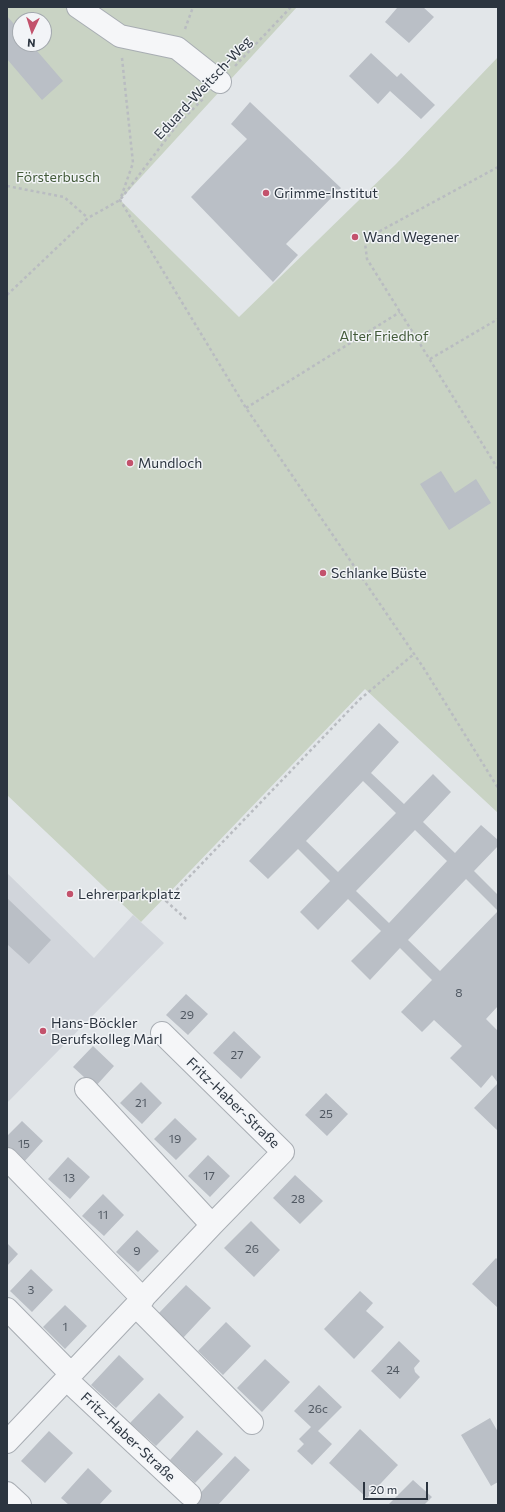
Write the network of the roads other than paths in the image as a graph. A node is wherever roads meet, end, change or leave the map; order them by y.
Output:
1 (78, 7) edge
2 (220, 82) road end
3 (162, 1033) dead end
4 (86, 1089) dead end
5 (7, 1159) edge
6 (212, 1225) junction
7 (139, 1302) junction
8 (7, 1309) edge
9 (68, 1377) junction
10 (252, 1423) dead end
11 (7, 1442) edge
12 (7, 1493) edge
13 (190, 1495) dead end
14 (20, 1505) edge

1 - 2 street
3 - 6 street, Fritz-Haber-Straße
4 - 6 street
5 - 7 street
6 - 7 street, Fritz-Haber-Straße
7 - 9 street, Fritz-Haber-Straße
7 - 10 street
8 - 9 street, Fritz-Haber-Straße
9 - 11 street, Fritz-Haber-Straße
9 - 13 street, Fritz-Haber-Straße
12 - 14 street

